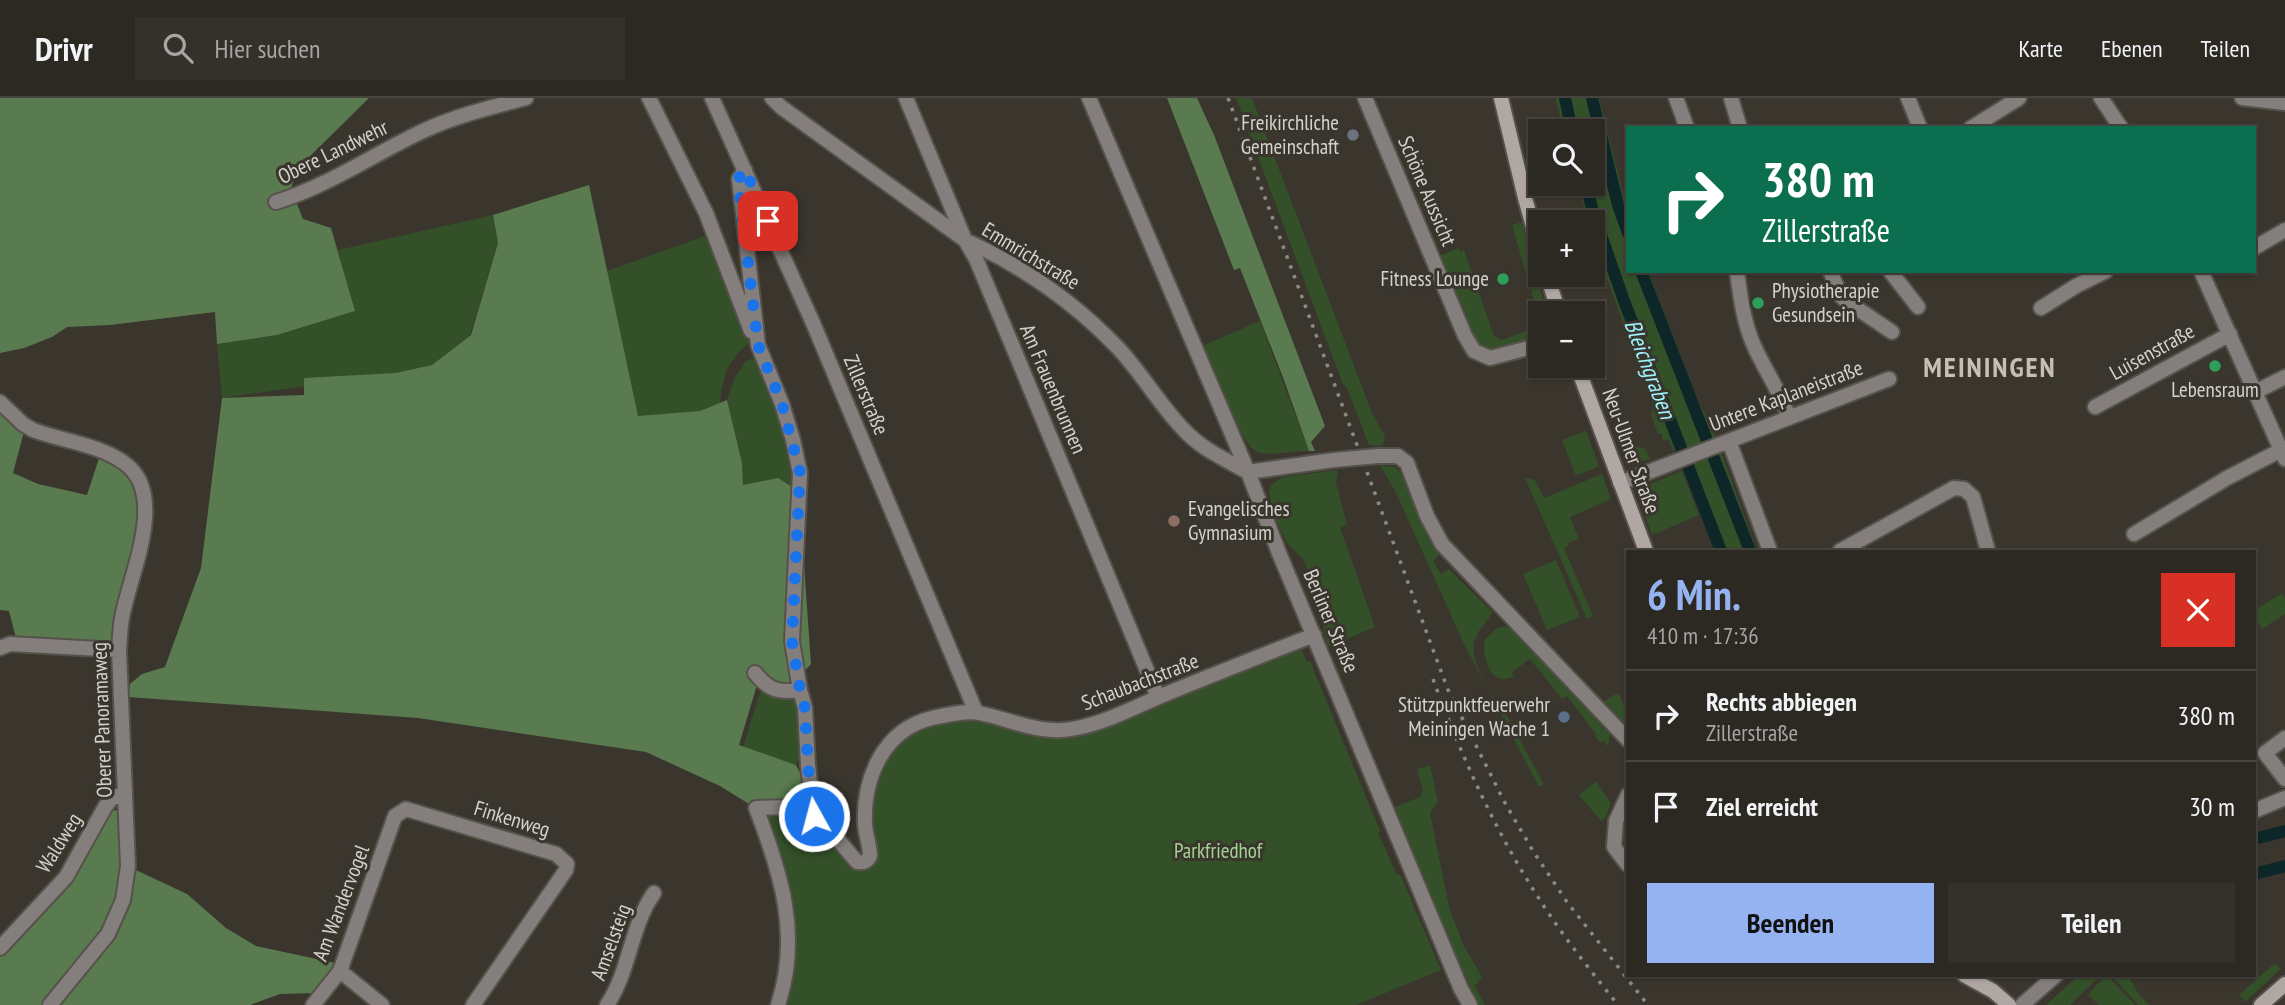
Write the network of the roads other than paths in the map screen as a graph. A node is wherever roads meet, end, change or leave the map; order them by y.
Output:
1 (526, 98) edge
2 (649, 98) edge
3 (712, 98) edge
4 (772, 98) edge
5 (906, 98) edge
6 (1089, 98) edge
7 (1365, 98) edge
8 (1501, 98) edge
9 (1676, 98) edge
10 (1731, 98) edge
11 (1908, 98) edge
12 (2018, 98) edge
13 (2101, 98) edge
14 (2242, 98) edge
15 (2285, 103) edge
16 (1686, 126) edge
17 (1739, 126) edge
18 (1919, 126) edge
19 (1974, 126) edge
20 (2120, 126) edge
21 (745, 170) junction
22 (276, 202) dead end
23 (1528, 210) edge
24 (2285, 230) edge
25 (965, 240) junction
26 (2256, 247) edge
27 (1737, 273) edge
28 (1831, 273) edge
29 (1892, 273) edge
30 (2102, 273) edge
31 (2205, 273) edge
32 (1918, 307) dead end
33 (2041, 308) dead end
34 (1892, 332) dead end
35 (2230, 334) junction
36 (757, 337) junction
37 (1528, 348) edge
38 (2285, 377) edge
39 (1581, 378) edge
40 (1889, 379) dead end
41 (2255, 392) junction
42 (0, 402) edge
43 (2095, 407) dead end
44 (1789, 418) junction
45 (1725, 442) junction
46 (2283, 455) edge
47 (1248, 472) junction
48 (1620, 483) junction
49 (2134, 534) dead end
50 (1646, 550) edge
51 (1770, 550) edge
52 (1842, 550) edge
53 (1988, 550) edge
54 (1314, 635) junction
55 (0, 648) edge
56 (119, 650) junction
57 (755, 673) dead end
58 (800, 690) junction
59 (1158, 697) junction
60 (976, 712) junction
61 (1626, 738) edge
62 (2285, 738) edge
63 (2285, 779) edge
64 (125, 793) junction
65 (2285, 798) edge
66 (1626, 799) edge
67 (2256, 810) edge
68 (400, 812) joint
69 (817, 823) junction
70 (1626, 862) edge
71 (654, 893) dead end
72 (0, 948) edge
73 (340, 971) junction
74 (1967, 977) edge
75 (2054, 977) edge
76 (2285, 984) edge
77 (50, 1005) edge
78 (313, 1005) edge
79 (382, 1005) edge
80 (473, 1005) edge
81 (607, 1005) edge
82 (779, 1005) edge
83 (1470, 1005) edge
84 (2009, 1005) edge
85 (2022, 1005) edge
86 (2261, 1005) edge

1 - 22 street, Obere Landwehr
2 - 36 street
3 - 21 street, Zillerstraße
4 - 25 street, Emmrichstraße
5 - 25 street, Am Frauenbrunnen
6 - 47 street, Berliner Straße
7 - 37 street, Schöne Aussicht
8 - 23 main road
9 - 16 street
10 - 17 street
11 - 18 street
12 - 19 street
13 - 20 street
14 - 15 street
21 - 36 street
21 - 60 street, Zillerstraße
24 - 26 street
25 - 47 street, Emmrichstraße
25 - 59 street, Am Frauenbrunnen
27 - 44 street
28 - 34 street
29 - 32 street
30 - 33 street
31 - 35 street
35 - 41 street
35 - 43 street, Luisenstraße
36 - 58 street
38 - 41 street
39 - 48 main road, Neu-Ulmer Straße
40 - 44 street, Untere Kaplaneistraße
41 - 46 street
42 - 56 street, Oberer Panoramaweg
44 - 45 street, Untere Kaplaneistraße
45 - 48 street, Untere Kaplaneistraße
45 - 51 street
46 - 49 street
47 - 54 street, Berliner Straße
47 - 61 street, bridge
48 - 50 main road, Neu-Ulmer Straße
52 - 53 street
54 - 59 street, Schaubachstraße
54 - 83 street, Berliner Straße
55 - 56 street
56 - 64 street, Oberer Panoramaweg
57 - 58 street
58 - 69 street
59 - 60 street, Schaubachstraße
60 - 69 street
62 - 63 street
64 - 72 street, Waldweg
64 - 77 street, Oberer Panoramaweg
65 - 67 street
66 - 70 street
68 - 73 street, Am Wandervogel
68 - 80 street, Finkenweg
69 - 82 street
71 - 81 street, Amselsteig
73 - 78 street, Am Wandervogel
73 - 79 street
74 - 84 main road
75 - 85 street
76 - 86 main road

